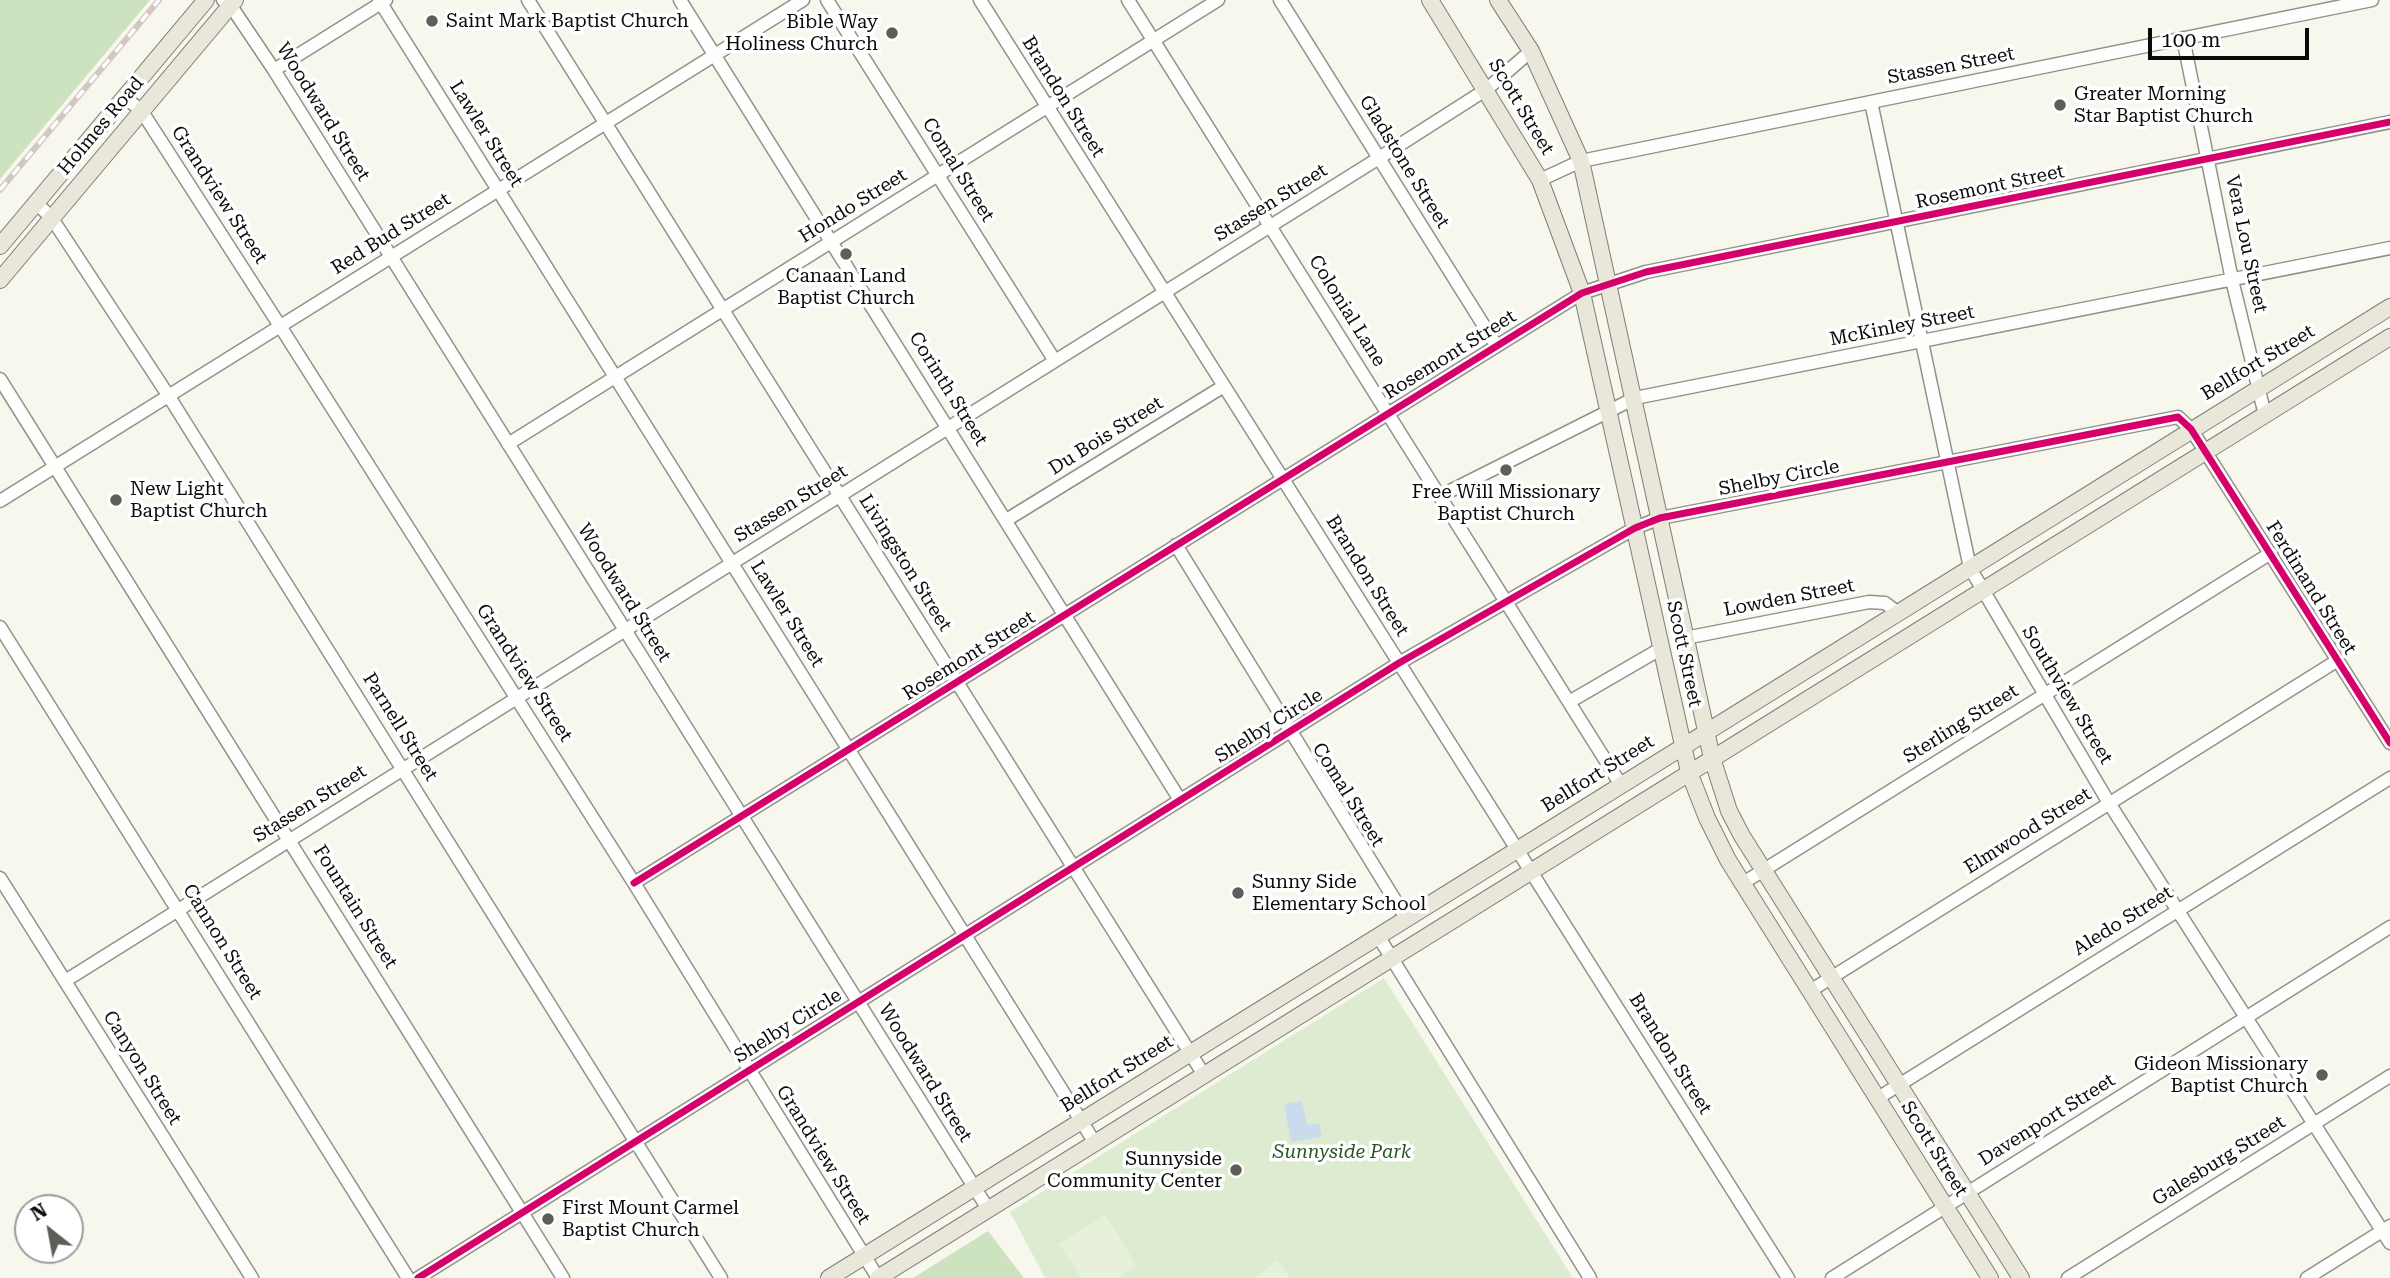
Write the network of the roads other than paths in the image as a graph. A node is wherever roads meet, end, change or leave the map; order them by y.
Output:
1 (206, 0) edge
2 (528, 0) edge
3 (680, 0) edge
4 (803, 0) edge
5 (827, 0) edge
6 (980, 0) edge
7 (1128, 0) edge
8 (1218, 0) edge
9 (1280, 0) edge
10 (1430, 0) edge
11 (1498, 0) edge
12 (2372, 0) edge
13 (382, 1) edge
14 (230, 2) edge
15 (2183, 38) junction
16 (1154, 40) junction
17 (1531, 51) junction
18 (714, 55) junction
19 (274, 70) junction
20 (1487, 89) junction
21 (125, 98) junction
22 (1871, 102) junction
23 (1046, 107) junction
24 (141, 110) junction
25 (606, 122) junction
26 (2390, 122) edge
27 (1379, 158) junction
28 (2208, 158) junction
29 (1581, 161) junction
30 (939, 174) junction
31 (1540, 180) junction
32 (498, 190) junction
33 (36, 203) junction
34 (51, 216) junction
35 (1895, 223) junction
36 (1270, 226) junction
37 (832, 241) junction
38 (0, 246) edge
39 (2390, 248) edge
40 (391, 257) junction
41 (0, 280) edge
42 (2232, 280) junction
43 (1609, 282) junction
44 (1164, 293) junction
45 (1582, 293) junction
46 (723, 309) junction
47 (2384, 311) edge
48 (281, 326) junction
49 (2390, 335) edge
50 (1920, 342) junction
51 (1496, 345) junction
52 (1055, 361) junction
53 (614, 377) junction
54 (0, 379) edge
55 (1224, 386) junction
56 (2258, 388) junction
57 (168, 396) junction
58 (1635, 398) junction
59 (1388, 412) junction
60 (1609, 412) junction
61 (2265, 415) junction
62 (949, 427) junction
63 (2191, 429) junction
64 (508, 444) junction
65 (2206, 451) junction
66 (1945, 461) junction
67 (55, 466) junction
68 (1283, 478) junction
69 (841, 495) junction
70 (1440, 496) junction
71 (2081, 499) junction
72 (0, 500) edge
73 (1660, 518) junction
74 (1007, 519) junction
75 (2094, 520) junction
76 (1635, 528) junction
77 (1176, 545) junction
78 (2271, 552) junction
79 (732, 563) junction
80 (1969, 568) junction
81 (1981, 592) junction
82 (1507, 604) junction
83 (1897, 612) junction
84 (1066, 614) junction
85 (0, 627) edge
86 (625, 630) junction
87 (1859, 636) junction
88 (1685, 638) junction
89 (1662, 648) junction
90 (1873, 659) junction
91 (2338, 660) junction
92 (1399, 663) junction
93 (957, 682) junction
94 (2043, 694) junction
95 (517, 698) junction
96 (1569, 702) junction
97 (1289, 732) junction
98 (1707, 732) junction
99 (2390, 743) edge
100 (1683, 747) junction
101 (850, 749) junction
102 (1712, 758) junction
103 (404, 768) junction
104 (1689, 772) junction
105 (2390, 778) edge
106 (1621, 785) junction
107 (1180, 800) junction
108 (2109, 803) junction
109 (740, 817) junction
110 (290, 839) junction
111 (1515, 850) junction
112 (1073, 867) junction
113 (1764, 870) junction
114 (1530, 872) junction
115 (0, 878) edge
116 (634, 883) junction
117 (1743, 883) junction
118 (179, 909) junction
119 (2178, 910) junction
120 (1406, 918) junction
121 (2390, 928) edge
122 (965, 934) junction
123 (1378, 936) junction
124 (1392, 959) junction
125 (1832, 977) junction
126 (65, 981) junction
127 (1810, 990) junction
128 (858, 1001) junction
129 (2246, 1018) junction
130 (1191, 1054) junction
131 (748, 1070) junction
132 (1204, 1075) junction
133 (2390, 1076) edge
134 (1899, 1085) junction
135 (1878, 1098) junction
136 (1081, 1121) junction
137 (2314, 1124) junction
138 (635, 1141) junction
139 (1095, 1143) junction
140 (973, 1188) junction
141 (1968, 1193) junction
142 (1946, 1207) junction
143 (988, 1209) junction
144 (522, 1212) junction
145 (2386, 1229) edge
146 (2390, 1243) edge
147 (864, 1256) junction
148 (252, 1278) edge
149 (408, 1278) edge
150 (418, 1278) edge
151 (564, 1278) edge
152 (721, 1278) edge
153 (829, 1278) edge
154 (878, 1278) edge
155 (1590, 1278) edge
156 (1788, 1278) edge
157 (1832, 1278) edge
158 (1990, 1278) edge
159 (2021, 1278) edge
160 (2068, 1278) edge
161 (2307, 1278) edge

1 - 21 main road, Holmes Road
2 - 25 street, Livingston Street
3 - 18 street, Corinth Street
4 - 18 street, Red Bud Street
5 - 30 street, Comal Street
6 - 23 street, Brandon Street
7 - 16 street, Colonial Lane
8 - 16 street, Hondo Street
9 - 27 street, Gladstone Street
10 - 20 main road, Scott Street
11 - 17 main road, Scott Street
12 - 15 street, Stassen Street
13 - 19 street
13 - 32 street, Lawler Street
14 - 19 street, Woodward Street
14 - 24 main road, Holmes Road
15 - 22 street, Stassen Street
15 - 28 street, Vera Lou Street
16 - 23 street, Hondo Street
16 - 36 street, Colonial Lane
17 - 20 street, Stassen Street
17 - 29 main road, Scott Street
18 - 25 street, Red Bud Street
18 - 37 street, Corinth Street
19 - 40 street, Woodward Street
20 - 27 street, Stassen Street
20 - 31 main road, Scott Street
21 - 24 street, Grandview Street
21 - 33 main road, Holmes Road
22 - 29 street, Stassen Street
22 - 35 street, Southview Street
23 - 30 street, Hondo Street
23 - 44 street, Brandon Street
24 - 34 main road, Holmes Road
24 - 48 street, Grandview Street
25 - 32 street, Red Bud Street
25 - 46 street, Livingston Street
26 - 28 street, Rosemont Street
27 - 36 street, Stassen Street
27 - 51 street, Gladstone Street
28 - 35 street, Rosemont Street
28 - 42 street, Vera Lou Street
29 - 31 street, Stassen Street
29 - 43 main road, Scott Street
30 - 37 street, Hondo Street
30 - 52 street, Comal Street
31 - 45 main road, Scott Street
32 - 40 street, Red Bud Street
32 - 53 street, Lawler Street
33 - 34 street, Parnell Street
33 - 38 main road, Holmes Road
34 - 41 main road, Holmes Road
34 - 57 street, Parnell Street
35 - 43 street, Rosemont Street
35 - 50 street, Southview Street
36 - 44 street, Stassen Street
36 - 59 street, Colonial Lane
37 - 46 street, Hondo Street
37 - 62 street, Corinth Street
39 - 42 street, McKinley Street
40 - 48 street, Red Bud Street
40 - 64 street, Woodward Street
42 - 50 street, McKinley Street
42 - 56 street, Vera Lou Street
43 - 45 street, Rosemont Street
43 - 58 main road, Scott Street
44 - 52 street, Stassen Street
44 - 55 street, Brandon Street
45 - 51 street, Rosemont Street
45 - 60 main road, Scott Street
46 - 53 street, Hondo Street
46 - 69 street, Livingston Street
47 - 49 main road
47 - 56 main road, Bellfort Street
48 - 57 street, Red Bud Street
48 - 95 street, Grandview Street
49 - 61 main road
50 - 58 street, McKinley Street
50 - 66 street, Southview Street
51 - 59 street, Rosemont Street
52 - 62 street, Stassen Street
53 - 64 street, Hondo Street
53 - 79 street, Lawler Street
54 - 67 street, Fountain Street
55 - 68 street, Brandon Street
55 - 74 street, Du Bois Street
56 - 61 street, Vera Lou Street
56 - 63 main road, Bellfort Street
57 - 67 street, Red Bud Street
57 - 103 street, Parnell Street
58 - 60 street, McKinley Street
58 - 73 main road, Scott Street
59 - 68 street, Rosemont Street
59 - 70 street, Colonial Lane
60 - 70 street, McKinley Street
60 - 76 main road, Scott Street
61 - 65 main road
62 - 69 street, Stassen Street
62 - 74 street, Corinth Street
63 - 65 street
63 - 66 street, Shelby Circle
63 - 71 main road, Bellfort Street
64 - 86 street, Woodward Street
65 - 75 main road
65 - 78 street, Ferdinand Street
66 - 73 street, Shelby Circle
66 - 80 street, Southview Street
67 - 72 street, Red Bud Street
67 - 110 street, Fountain Street
68 - 77 street, Rosemont Street
68 - 92 street, Brandon Street
69 - 79 street, Stassen Street
69 - 93 street, Livingston Street
70 - 82 street, Colonial Lane
71 - 75 main road
71 - 80 main road, Bellfort Street
73 - 76 street, Shelby Circle
73 - 88 main road, Scott Street
74 - 84 street, Corinth Street
75 - 81 main road
76 - 82 street, Shelby Circle
76 - 89 main road, Scott Street
77 - 84 street, Rosemont Street
77 - 97 street, Comal Street
78 - 91 street, Ferdinand Street
78 - 94 street, Sterling Street
79 - 86 street, Stassen Street
79 - 101 street, Lawler Street
80 - 81 street, Southview Street
80 - 83 main road, Bellfort Street
81 - 90 main road
81 - 94 street, Southview Street
82 - 92 street, Shelby Circle
82 - 96 street, Colonial Lane
83 - 87 main road, Bellfort Street
83 - 88 street, Lowden Street
84 - 93 street, Rosemont Street
84 - 107 street, Corinth Street
85 - 118 street, Cannon Street
86 - 95 street, Stassen Street
86 - 109 street, Woodward Street
87 - 90 main road
87 - 98 main road, Bellfort Street
88 - 98 main road, Scott Street
89 - 96 street
89 - 100 main road, Scott Street
90 - 102 main road
91 - 99 street, Ferdinand Street
91 - 108 street, Elmwood Street
92 - 97 street, Shelby Circle
92 - 111 street, Brandon Street
93 - 101 street, Rosemont Street
93 - 112 street, Livingston Street
94 - 108 street, Southview Street
94 - 113 street, Sterling Street
95 - 103 street, Stassen Street
95 - 116 street, Grandview Street
96 - 106 street, Colonial Lane
97 - 107 street, Shelby Circle
97 - 120 street, Comal Street
98 - 100 main road, Bellfort Street
98 - 102 main road, Scott Street
100 - 104 main road, Scott Street
100 - 106 main road, Bellfort Street
101 - 109 street, Rosemont Street
101 - 122 street, Lawler Street
102 - 104 main road
102 - 113 main road, Scott Street
103 - 110 street, Stassen Street
103 - 138 street, Parnell Street
104 - 114 main road
104 - 117 main road, Scott Street
105 - 119 street, Aledo Street
106 - 111 main road, Bellfort Street
107 - 112 street, Shelby Circle
108 - 119 street, Southview Street
108 - 125 street, Elmwood Street
109 - 116 street, Rosemont Street
109 - 128 street, Woodward Street
110 - 118 street, Stassen Street
110 - 144 street, Fountain Street
111 - 114 street, Brandon Street
111 - 120 main road, Bellfort Street
112 - 122 street, Shelby Circle
112 - 130 street, Livingston Street
113 - 117 street, Sterling Street
113 - 125 main road, Scott Street
114 - 124 main road
114 - 156 street, Brandon Street
115 - 126 street, Canyon Street
116 - 131 street, Grandview Street
117 - 127 main road, Scott Street
118 - 126 street, Stassen Street
118 - 149 street, Cannon Street
119 - 129 street, Southview Street
119 - 134 street, Aledo Street
120 - 123 main road, Bellfort Street
121 - 129 street, Davenport Street
122 - 128 street, Shelby Circle
122 - 136 street, Lawler Street
123 - 124 street
123 - 130 main road, Bellfort Street
124 - 132 main road
124 - 155 street
125 - 127 street, Elmwood Street
125 - 134 main road, Scott Street
126 - 148 street, Canyon Street
127 - 135 main road, Scott Street
128 - 131 street, Shelby Circle
128 - 140 street, Woodward Street
129 - 137 street, Southview Street
129 - 141 street, Davenport Street
130 - 132 street, Livingston Street
130 - 136 main road, Bellfort Street
131 - 138 street, Shelby Circle
131 - 147 street, Grandview Street
132 - 139 main road
133 - 137 street, Galesburg Street
134 - 135 street, Aledo Street
134 - 141 main road, Scott Street
135 - 142 main road, Scott Street
136 - 139 street, Lawler Street
136 - 140 main road, Bellfort Street
137 - 145 street, Southview Street
137 - 160 street, Galesburg Street
138 - 144 street, Shelby Circle
138 - 152 street, Parnell Street
139 - 143 main road
140 - 143 street, Woodward Street
140 - 147 main road, Bellfort Street
141 - 142 street, Davenport Street
141 - 159 main road, Scott Street
142 - 157 street, Davenport Street
142 - 158 main road, Scott Street
143 - 154 main road
144 - 150 street, Shelby Circle
144 - 151 street, Fountain Street
145 - 146 street, Southview Street
145 - 161 street
147 - 153 main road, Bellfort Street
147 - 154 street, Grandview Street

